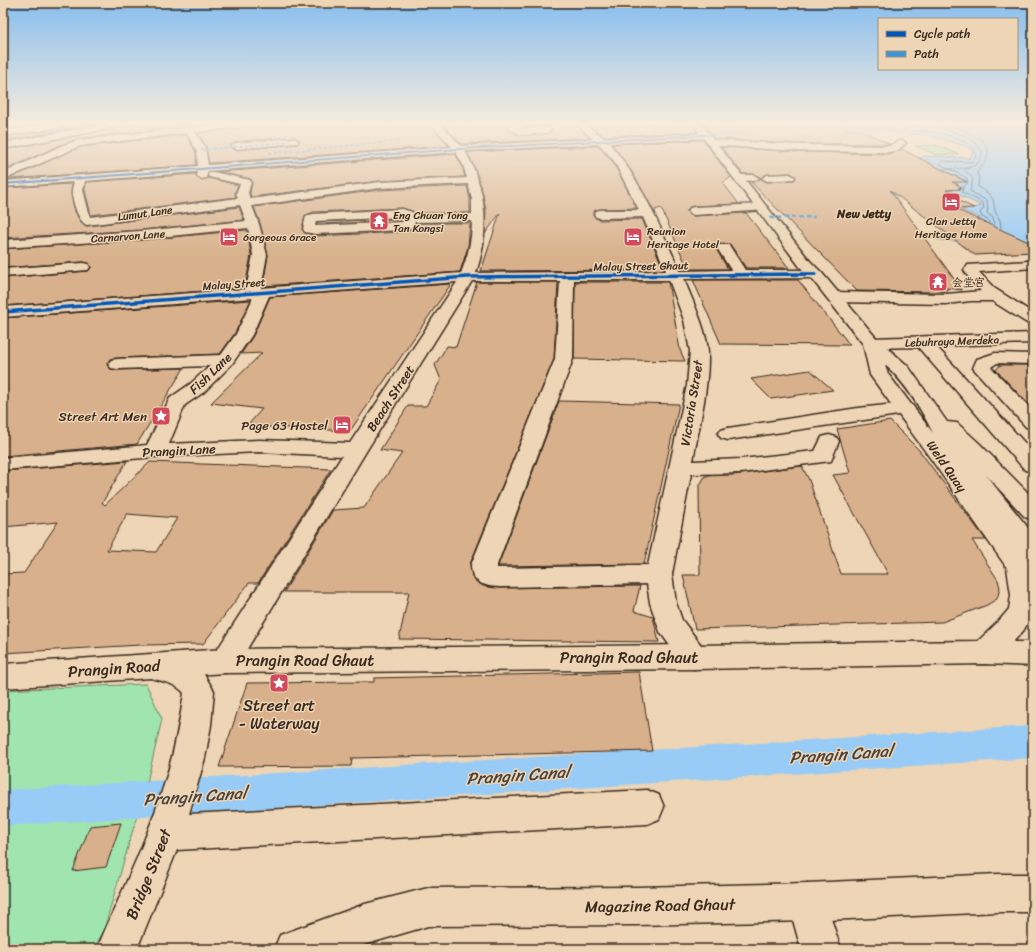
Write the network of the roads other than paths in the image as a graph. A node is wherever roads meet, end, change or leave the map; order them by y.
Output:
1 (20, 168) edge
2 (202, 168) edge
3 (241, 168) edge
4 (469, 168) edge
5 (623, 168) edge
6 (731, 168) edge
7 (202, 172) junction
8 (3, 176) edge
9 (790, 177) dead end
10 (81, 178) junction
11 (739, 178) junction
12 (754, 178) dead end
13 (767, 178) dead end
14 (474, 181) junction
15 (169, 182) dead end
16 (3, 184) edge
17 (246, 202) junction
18 (762, 208) junction
19 (694, 211) dead end
20 (647, 213) junction
21 (600, 214) dead end
22 (479, 217) junction
23 (409, 219) junction
24 (253, 224) junction
25 (3, 244) edge
26 (724, 248) dead end
27 (1028, 265) dead end
28 (83, 267) dead end
29 (3, 273) edge
30 (815, 274) junction
31 (675, 275) junction
32 (741, 275) junction
33 (567, 276) junction
34 (467, 277) junction
35 (258, 293) junction
36 (995, 296) junction
37 (835, 297) junction
38 (3, 312) edge
39 (1033, 320) edge
40 (1033, 338) edge
41 (923, 342) junction
42 (871, 343) junction
43 (1033, 359) edge
44 (226, 360) junction
45 (117, 364) dead end
46 (905, 409) junction
47 (932, 412) junction
48 (1033, 423) edge
49 (728, 434) dead end
50 (829, 441) dead end
51 (356, 450) junction
52 (155, 451) junction
53 (3, 464) edge
54 (1033, 465) edge
55 (681, 468) junction
56 (1029, 507) edge
57 (1028, 567) edge
58 (659, 574) junction
59 (984, 652) junction
60 (1033, 654) edge
61 (694, 657) junction
62 (225, 661) junction
63 (150, 666) junction
64 (3, 676) edge
65 (646, 807) dead end
66 (169, 823) junction
67 (1033, 893) edge
68 (807, 902) junction
69 (117, 949) edge
70 (294, 949) edge
71 (821, 949) edge

1 - 8 street
2 - 7 street
3 - 7 street
4 - 14 street, Beach Street
5 - 20 street, Victoria Street
6 - 11 street, Weld Quay
7 - 10 street
7 - 15 street
7 - 17 street
9 - 13 street
10 - 16 street
10 - 17 street, Lumut Lane
11 - 12 street
11 - 18 street, Weld Quay
14 - 17 street, Lumut Lane
14 - 22 street, Beach Street
17 - 24 street, Fish Lane
18 - 19 street
18 - 30 street, Weld Quay
20 - 21 street
20 - 31 street, Victoria Street
22 - 23 street
22 - 34 street, Beach Street
23 - 23 street
24 - 25 street, Carnarvon Lane
24 - 35 street, Fish Lane
26 - 32 street
27 - 36 street
28 - 29 street
30 - 32 street, Malay Street Ghaut
30 - 37 street, Weld Quay
31 - 32 street, Malay Street Ghaut
31 - 33 street, Malay Street Ghaut
31 - 55 street, Victoria Street
33 - 34 street, Malay Street Ghaut
33 - 58 street
34 - 35 street, Malay Street
34 - 51 street, Beach Street
35 - 38 street, Malay Street
35 - 44 street, Fish Lane
36 - 37 street
36 - 39 street
37 - 42 street, Weld Quay
40 - 41 street, Lebuhraya Merdeka
41 - 42 street, Lebuhraya Merdeka
41 - 54 street
42 - 46 street, Weld Quay
42 - 47 street, Weld Quay
43 - 48 street
44 - 45 street
44 - 52 street, Fish Lane
46 - 49 street
46 - 57 street, Weld Quay
47 - 56 street, Weld Quay
47 - 57 street, Weld Quay
50 - 55 street
51 - 52 street, Prangin Lane
51 - 62 street, Beach Street
52 - 53 street, Prangin Lane
55 - 58 street, Victoria Street
57 - 59 street
58 - 61 street, Victoria Street
59 - 60 street, Prangin Road Ghaut
59 - 61 street, Prangin Road Ghaut
61 - 62 street, Prangin Road Ghaut
62 - 63 street, Prangin Road
63 - 64 street, Prangin Road
63 - 66 street, Bridge Street
65 - 66 street
66 - 69 street, Bridge Street
67 - 68 street, Magazine Road Ghaut
68 - 70 street, Magazine Road Ghaut
68 - 71 street

